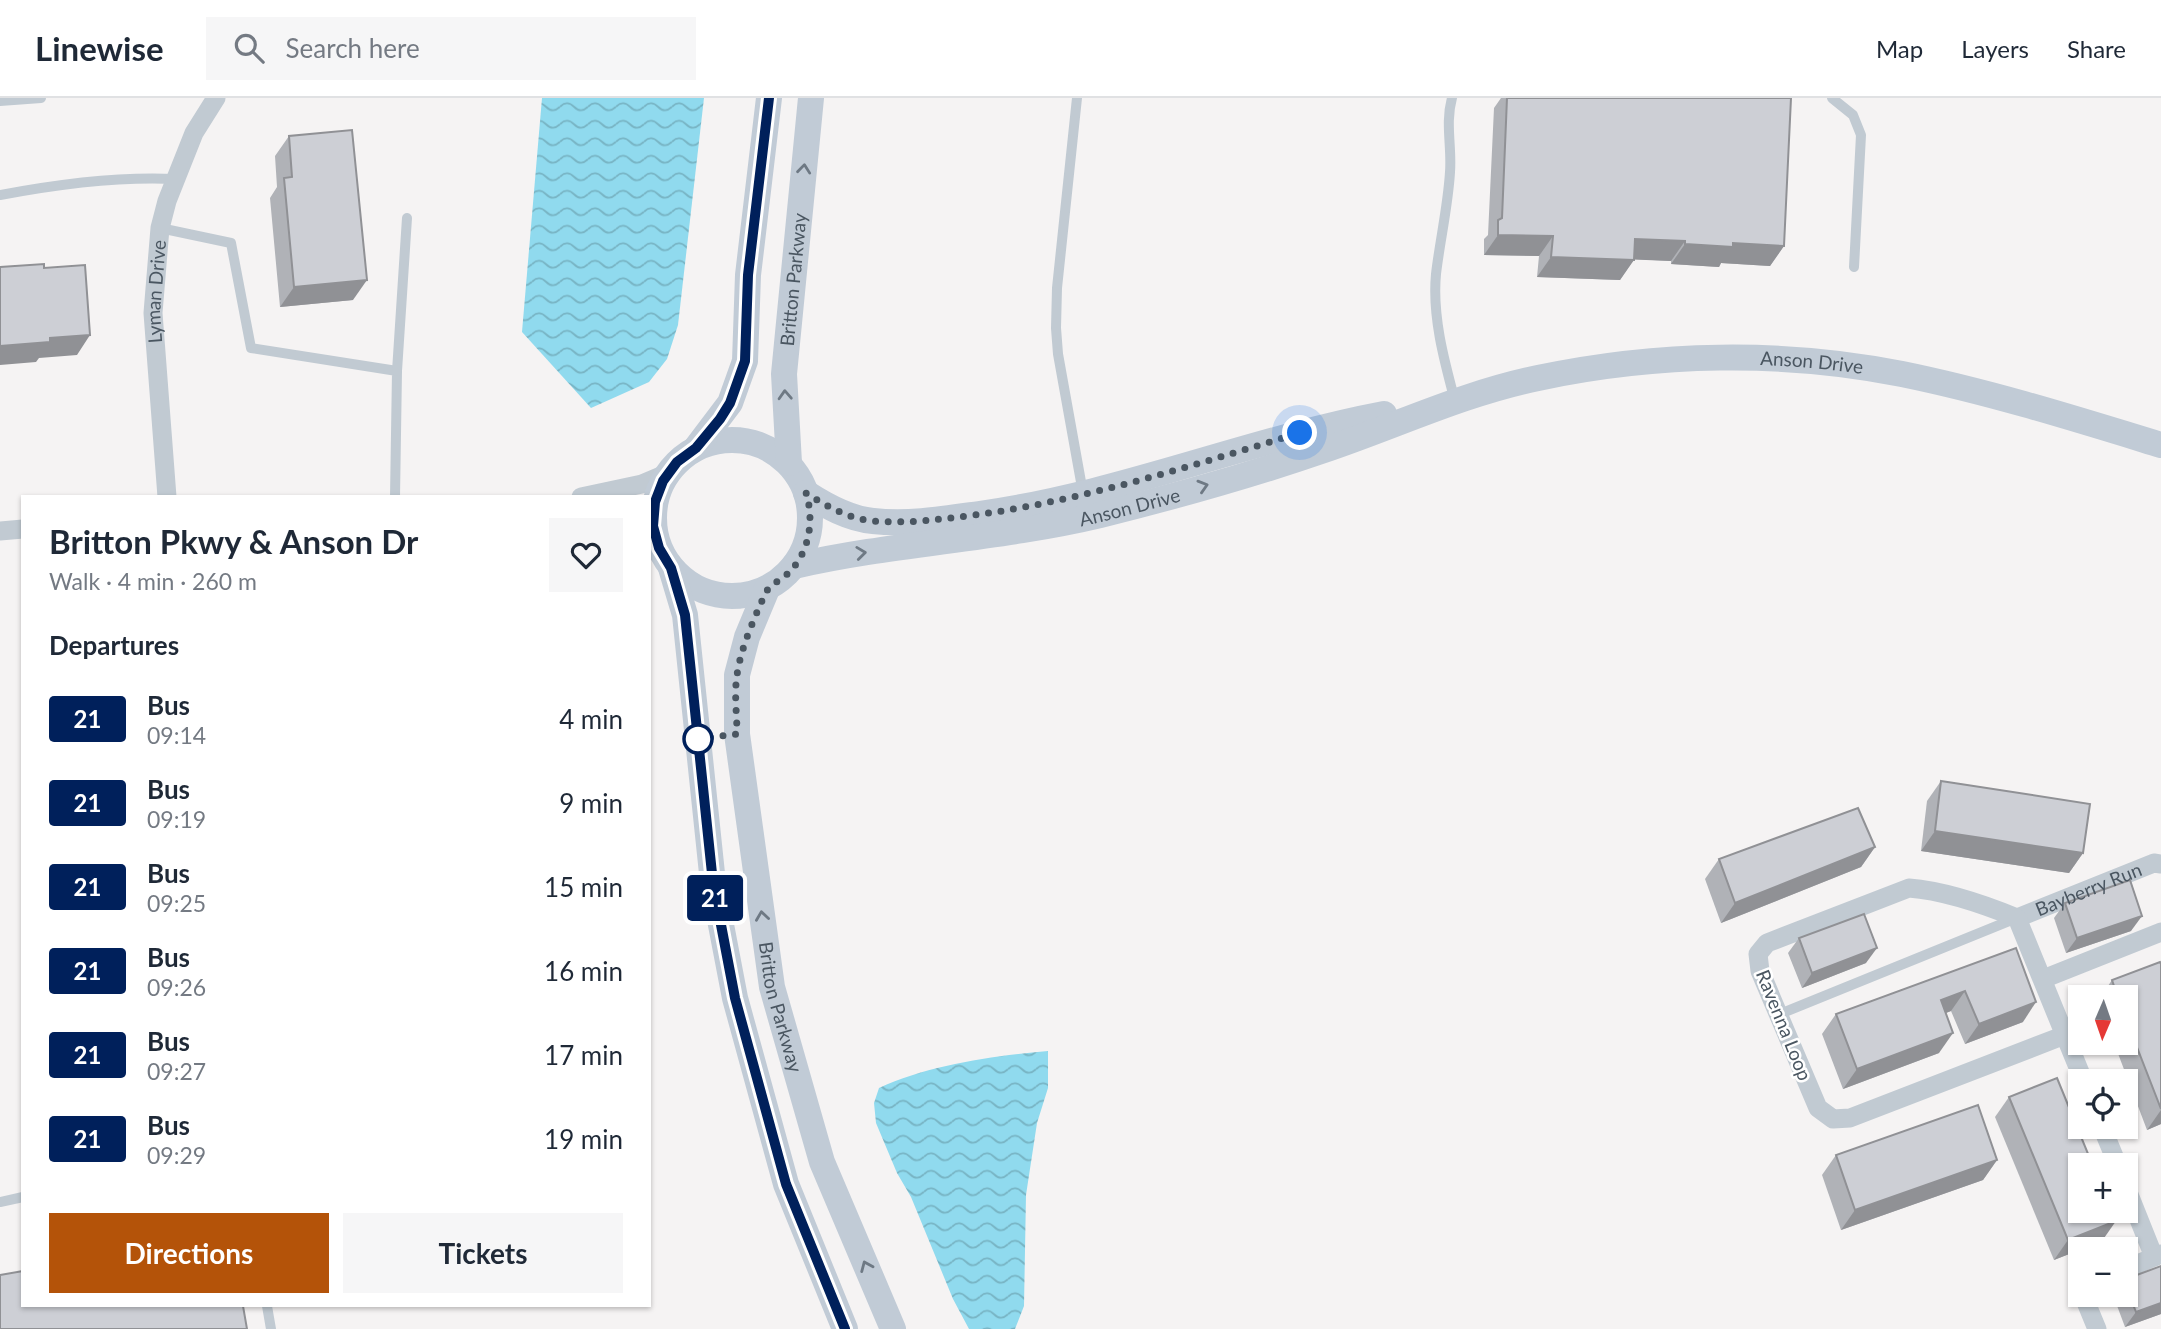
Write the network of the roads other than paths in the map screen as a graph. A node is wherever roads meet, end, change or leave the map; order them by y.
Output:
1 (41, 98) edge
2 (216, 98) edge
3 (769, 98) edge
4 (811, 98) edge
5 (1077, 98) edge
6 (1452, 98) edge
7 (1832, 98) edge
8 (0, 101) edge
9 (176, 179) junction
10 (0, 195) edge
11 (407, 218) dead end
12 (160, 228) junction
13 (1854, 267) dead end
14 (397, 371) junction
15 (1455, 401) junction
16 (2161, 445) edge
17 (696, 448) junction
18 (789, 463) junction
19 (668, 473) junction
20 (806, 493) junction
21 (167, 495) edge
22 (395, 495) edge
23 (590, 495) edge
24 (1083, 495) junction
25 (21, 529) edge
26 (0, 530) edge
27 (661, 557) edge
28 (794, 566) junction
29 (767, 589) junction
30 (2161, 864) edge
31 (2018, 918) junction
32 (2161, 932) edge
33 (2043, 979) junction
34 (1780, 1014) junction
35 (2065, 1035) junction
36 (2079, 1069) edge
37 (21, 1198) edge
38 (0, 1202) edge
39 (2138, 1213) edge
40 (2158, 1256) edge
41 (2138, 1264) edge
42 (267, 1307) edge
43 (2088, 1307) edge
44 (271, 1329) edge
45 (845, 1329) edge
46 (893, 1329) edge
47 (2097, 1329) edge

1 - 8 lane
2 - 9 street, Lyman Drive
3 - 17 main road, Britton Parkway
18 -> 4 main road, Britton Parkway
5 - 24 lane
6 - 15 lane
7 - 13 lane
9 - 10 lane
9 - 12 street, Lyman Drive
11 - 14 lane
12 - 14 lane
12 - 21 street, Lyman Drive
14 - 22 lane
15 - 16 main road, Anson Drive
15 - 24 main road, Anson Drive
28 -> 15 main road, Anson Drive
17 - 18 main road
17 - 19 main road
18 - 20 main road
19 - 23 street
19 - 27 main road
20 - 24 main road, Anson Drive
20 - 28 main road
25 - 26 street
27 - 29 main road
27 - 45 main road, Britton Parkway
28 - 29 main road
46 -> 29 main road, Britton Parkway
30 - 31 street, Bayberry Run
31 - 33 street
31 - 34 lane
31 - 34 street, Ravenna Loop
32 - 33 street
33 - 35 street
34 - 35 street, Ravenna Loop
35 - 36 street
37 - 38 lane
39 - 40 street
40 - 41 street
42 - 44 lane
43 - 47 street

